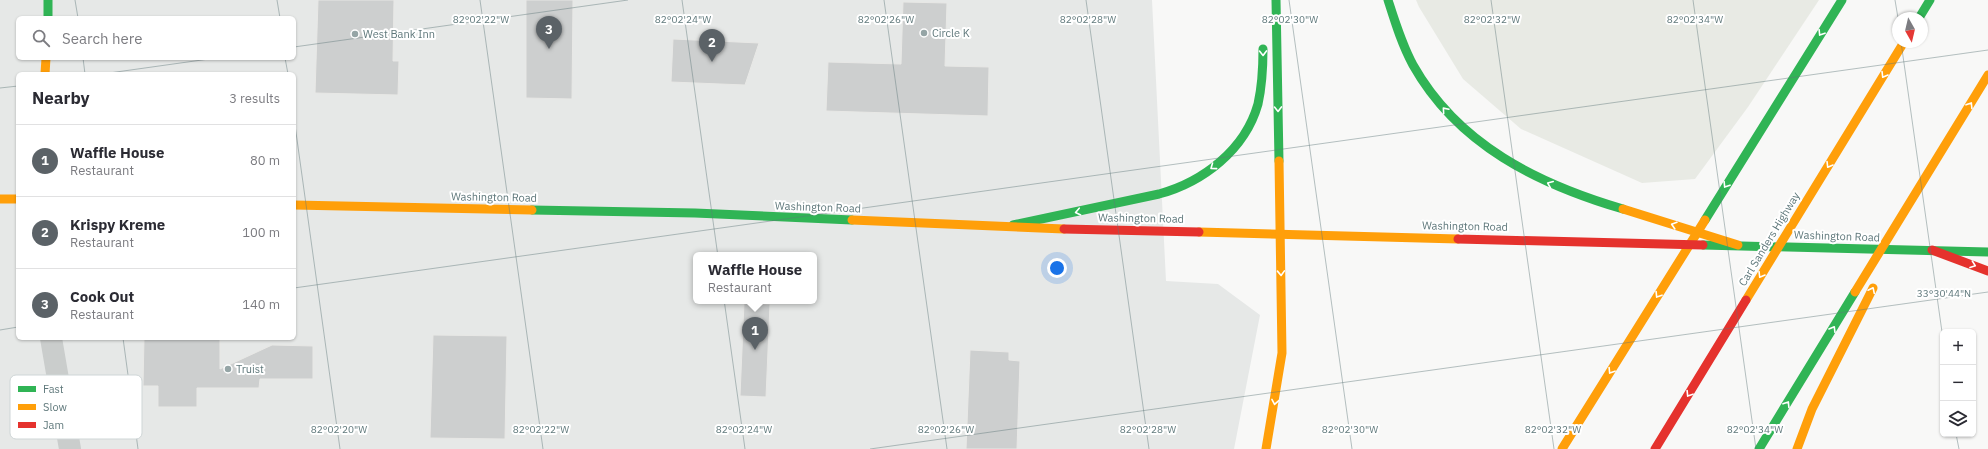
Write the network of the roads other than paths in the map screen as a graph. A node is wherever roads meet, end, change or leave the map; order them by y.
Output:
1 (48, 0) edge
2 (1276, 0) edge
3 (1388, 0) edge
4 (1842, 0) edge
5 (1930, 0) edge
6 (1923, 12) edge
7 (48, 16) edge
8 (1263, 38) dead end
9 (1900, 48) edge
10 (46, 60) edge
11 (45, 72) edge
12 (1988, 75) edge
13 (1930, 170) junction
14 (0, 199) edge
15 (16, 199) edge
16 (296, 205) edge
17 (1013, 225) junction
18 (1280, 234) junction
19 (1738, 245) junction
20 (1932, 250) junction
21 (1988, 252) edge
22 (1885, 262) dead end
23 (1988, 270) edge
24 (1878, 277) dead end
25 (51, 340) edge
26 (57, 375) edge
27 (68, 439) edge
28 (70, 449) edge
29 (1266, 449) edge
30 (1562, 449) edge
31 (1655, 449) edge
32 (1759, 449) edge
33 (1796, 449) edge

1 - 7 main road
2 -> 18 main road
19 -> 3 main road
4 -> 30 main road
5 - 6 main road
8 -> 17 main road
9 -> 31 main road, Carl Sanders Highway
10 - 11 main road
13 -> 12 main road
13 - 22 main road
32 -> 13 main road
14 - 15 main road
16 - 17 main road, Washington Road
17 - 18 main road, Washington Road
18 - 19 main road, Washington Road
18 -> 29 main road
19 - 20 main road, Washington Road
20 - 21 main road, Washington Road
20 -> 23 main road
33 -> 24 main road
25 - 26 street
27 - 28 street

